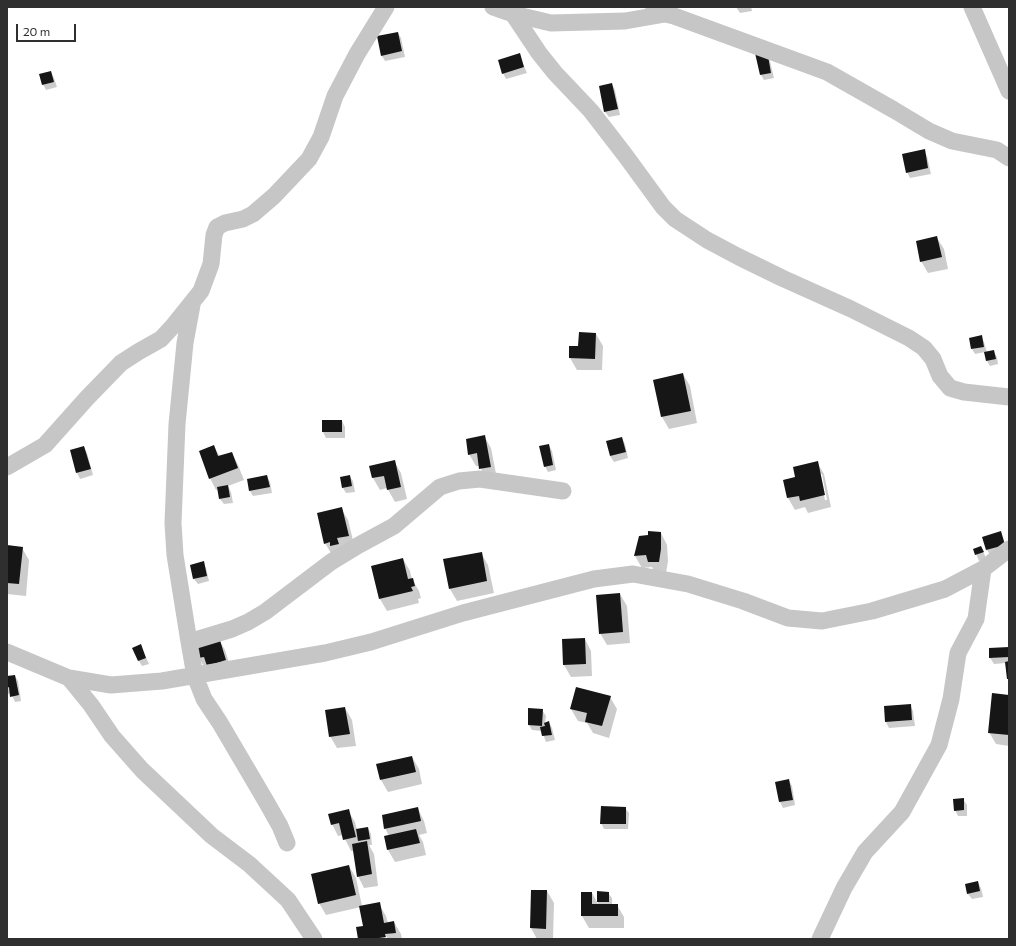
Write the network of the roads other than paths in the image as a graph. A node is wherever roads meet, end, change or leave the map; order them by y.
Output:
1 (386, 7) edge
2 (493, 7) edge
3 (972, 7) edge
4 (513, 14) junction
5 (1009, 92) edge
6 (1009, 158) edge
7 (193, 300) junction
8 (1009, 397) edge
9 (7, 467) edge
10 (563, 491) dead end
11 (1009, 549) edge
12 (983, 569) junction
13 (189, 642) junction
14 (7, 652) edge
15 (195, 676) junction
16 (70, 678) junction
17 (287, 842) dead end
18 (314, 939) edge
19 (820, 939) edge

1 - 7 street
2 - 4 street
3 - 5 street
4 - 6 street
4 - 8 street
7 - 9 street
7 - 13 street
10 - 13 street
11 - 12 street
12 - 15 street
12 - 19 street
13 - 15 street
14 - 16 street
15 - 16 street
15 - 17 street
16 - 18 street

